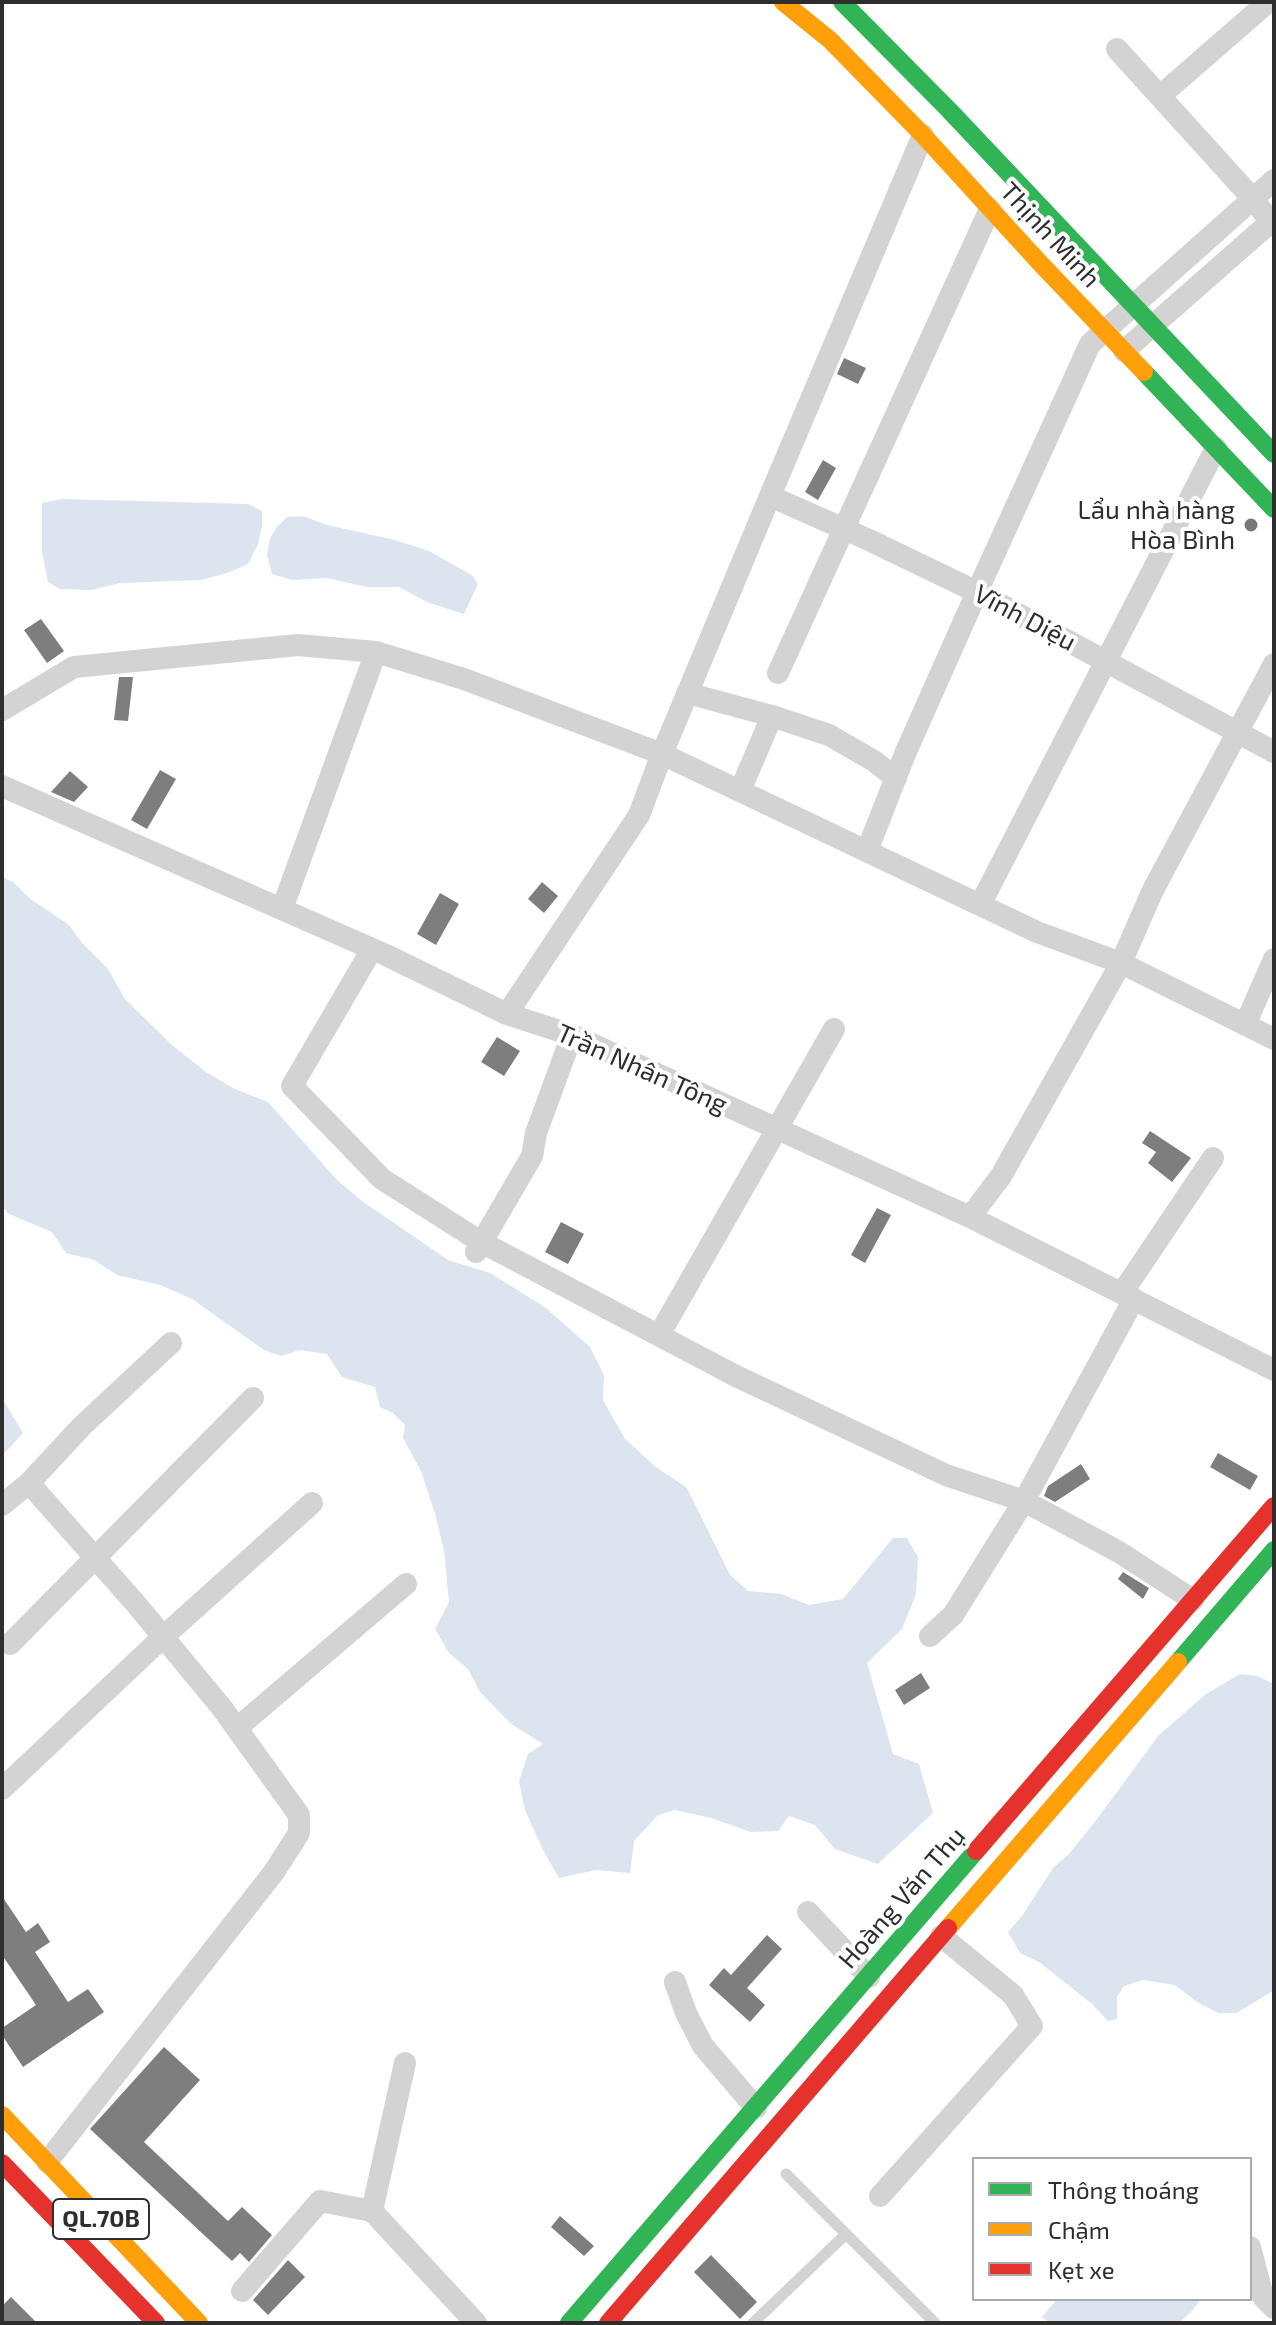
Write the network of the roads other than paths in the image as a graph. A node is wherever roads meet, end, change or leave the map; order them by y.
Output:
1 (783, 2) edge
2 (842, 2) edge
3 (1268, 2) edge
4 (1117, 49) dead end
5 (1160, 96) junction
6 (949, 110) junction
7 (923, 135) junction
8 (1274, 180) edge
9 (1253, 199) junction
10 (990, 209) junction
11 (1273, 222) edge
12 (1133, 305) junction
13 (1153, 326) junction
14 (1104, 331) junction
15 (1124, 351) junction
16 (1216, 448) junction
17 (1274, 454) edge
18 (770, 496) junction
19 (1274, 509) edge
20 (844, 529) junction
21 (977, 592) junction
22 (376, 652) junction
23 (1107, 660) junction
24 (1274, 664) edge
25 (778, 673) dead end
26 (687, 693) junction
27 (2, 710) edge
28 (772, 716) junction
29 (1237, 733) junction
30 (1274, 752) edge
31 (662, 754) junction
32 (896, 778) junction
33 (2, 786) edge
34 (740, 791) junction
35 (867, 851) junction
36 (980, 905) junction
37 (282, 909) junction
38 (372, 949) junction
39 (1274, 959) edge
40 (1121, 963) junction
41 (507, 1014) junction
42 (1245, 1025) junction
43 (834, 1029) dead end
44 (572, 1035) junction
45 (1274, 1039) edge
46 (778, 1130) junction
47 (1213, 1158) dead end
48 (970, 1217) junction
49 (478, 1247) junction
50 (1128, 1296) junction
51 (659, 1335) junction
52 (171, 1343) dead end
53 (1274, 1370) edge
54 (253, 1398) dead end
55 (29, 1483) junction
56 (1024, 1501) junction
57 (312, 1503) dead end
58 (2, 1505) edge
59 (1274, 1506) edge
60 (1274, 1550) edge
61 (95, 1558) junction
62 (406, 1584) dead end
63 (1193, 1600) junction
64 (930, 1636) dead end
65 (163, 1637) junction
66 (10, 1644) dead end
67 (1089, 1721) junction
68 (237, 1728) junction
69 (1110, 1740) junction
70 (2, 1789) edge
71 (808, 1912) dead end
72 (941, 1936) junction
73 (869, 1977) junction
74 (675, 1982) dead end
75 (405, 2063) dead end
76 (756, 2108) junction
77 (2, 2115) edge
78 (47, 2162) junction
79 (2, 2163) edge
80 (786, 2174) dead end
81 (880, 2196) dead end
82 (372, 2211) junction
83 (659, 2218) junction
84 (846, 2234) junction
85 (682, 2237) junction
86 (1252, 2255) edge
87 (137, 2257) junction
88 (114, 2280) junction
89 (242, 2291) dead end
90 (1274, 2308) edge
91 (156, 2323) edge
92 (199, 2323) edge
93 (476, 2323) edge
94 (569, 2323) edge
95 (608, 2323) edge
96 (753, 2323) edge
97 (935, 2323) edge

1 - 7 main road, Thịnh Minh
2 - 6 main road, Thịnh Minh
3 - 5 street
4 - 5 street
5 - 9 street
6 - 7 main road
6 - 12 main road, Thịnh Minh
7 - 10 main road, Thịnh Minh
7 - 18 street
8 - 9 street
9 - 11 street
9 - 12 street
10 - 14 main road, Thịnh Minh
10 - 20 street
11 - 13 street
12 - 13 main road, Thịnh Minh
12 - 14 street
13 - 15 street
13 - 17 main road, Thịnh Minh
14 - 15 main road, Thịnh Minh
14 - 21 street
15 - 16 main road, Thịnh Minh
16 - 19 main road, Thịnh Minh
16 - 23 street
18 - 20 street, Vĩnh Diệu
18 - 26 street
20 - 21 street, Vĩnh Diệu
20 - 25 street
21 - 23 street, Vĩnh Diệu
21 - 32 street
22 - 27 street
22 - 31 street
22 - 37 street
23 - 29 street, Vĩnh Diệu
23 - 36 street
24 - 29 street
26 - 28 street
26 - 31 street
28 - 32 street
28 - 34 street
29 - 30 street, Vĩnh Diệu
29 - 40 street
31 - 34 street
31 - 41 street
32 - 35 street
33 - 37 street, Trần Nhân Tông
34 - 35 street
35 - 36 street
36 - 40 street
37 - 38 street, Trần Nhân Tông
38 - 41 street, Trần Nhân Tông
38 - 49 street
39 - 42 street
40 - 42 street
40 - 48 street
41 - 44 street, Trần Nhân Tông
42 - 45 street
43 - 46 street
44 - 46 street, Trần Nhân Tông
44 - 49 street
46 - 48 street, Trần Nhân Tông
46 - 51 street
47 - 50 street
48 - 50 street, Trần Nhân Tông
49 - 51 street
50 - 53 street, Trần Nhân Tông
50 - 56 street
51 - 56 street
52 - 55 street
54 - 61 street
55 - 58 street
55 - 61 street
56 - 63 street
56 - 64 street
57 - 65 street
59 - 63 main road, Hoàng Văn Thụ
60 - 69 main road, Hoàng Văn Thụ
61 - 65 street
61 - 66 street
62 - 68 street
63 - 67 main road, Hoàng Văn Thụ
65 - 68 street
65 - 70 street
67 - 69 main road
67 - 73 main road, Hoàng Văn Thụ
68 - 78 street
69 - 72 main road, Hoàng Văn Thụ
71 - 73 street
72 - 81 street
72 - 85 main road, Hoàng Văn Thụ
73 - 76 main road, Hoàng Văn Thụ
74 - 76 street
75 - 82 street
76 - 83 main road, Hoàng Văn Thụ
77 - 78 main road, QL.70B
78 - 87 main road, QL.70B
79 - 88 main road, QL.70B
80 - 84 lane
82 - 89 street
82 - 93 street
83 - 85 main road
83 - 94 main road, Hoàng Văn Thụ
84 - 96 lane
84 - 97 lane
85 - 95 main road, Hoàng Văn Thụ
86 - 90 street
87 - 88 main road
87 - 92 main road, QL.70B
88 - 91 main road, QL.70B

